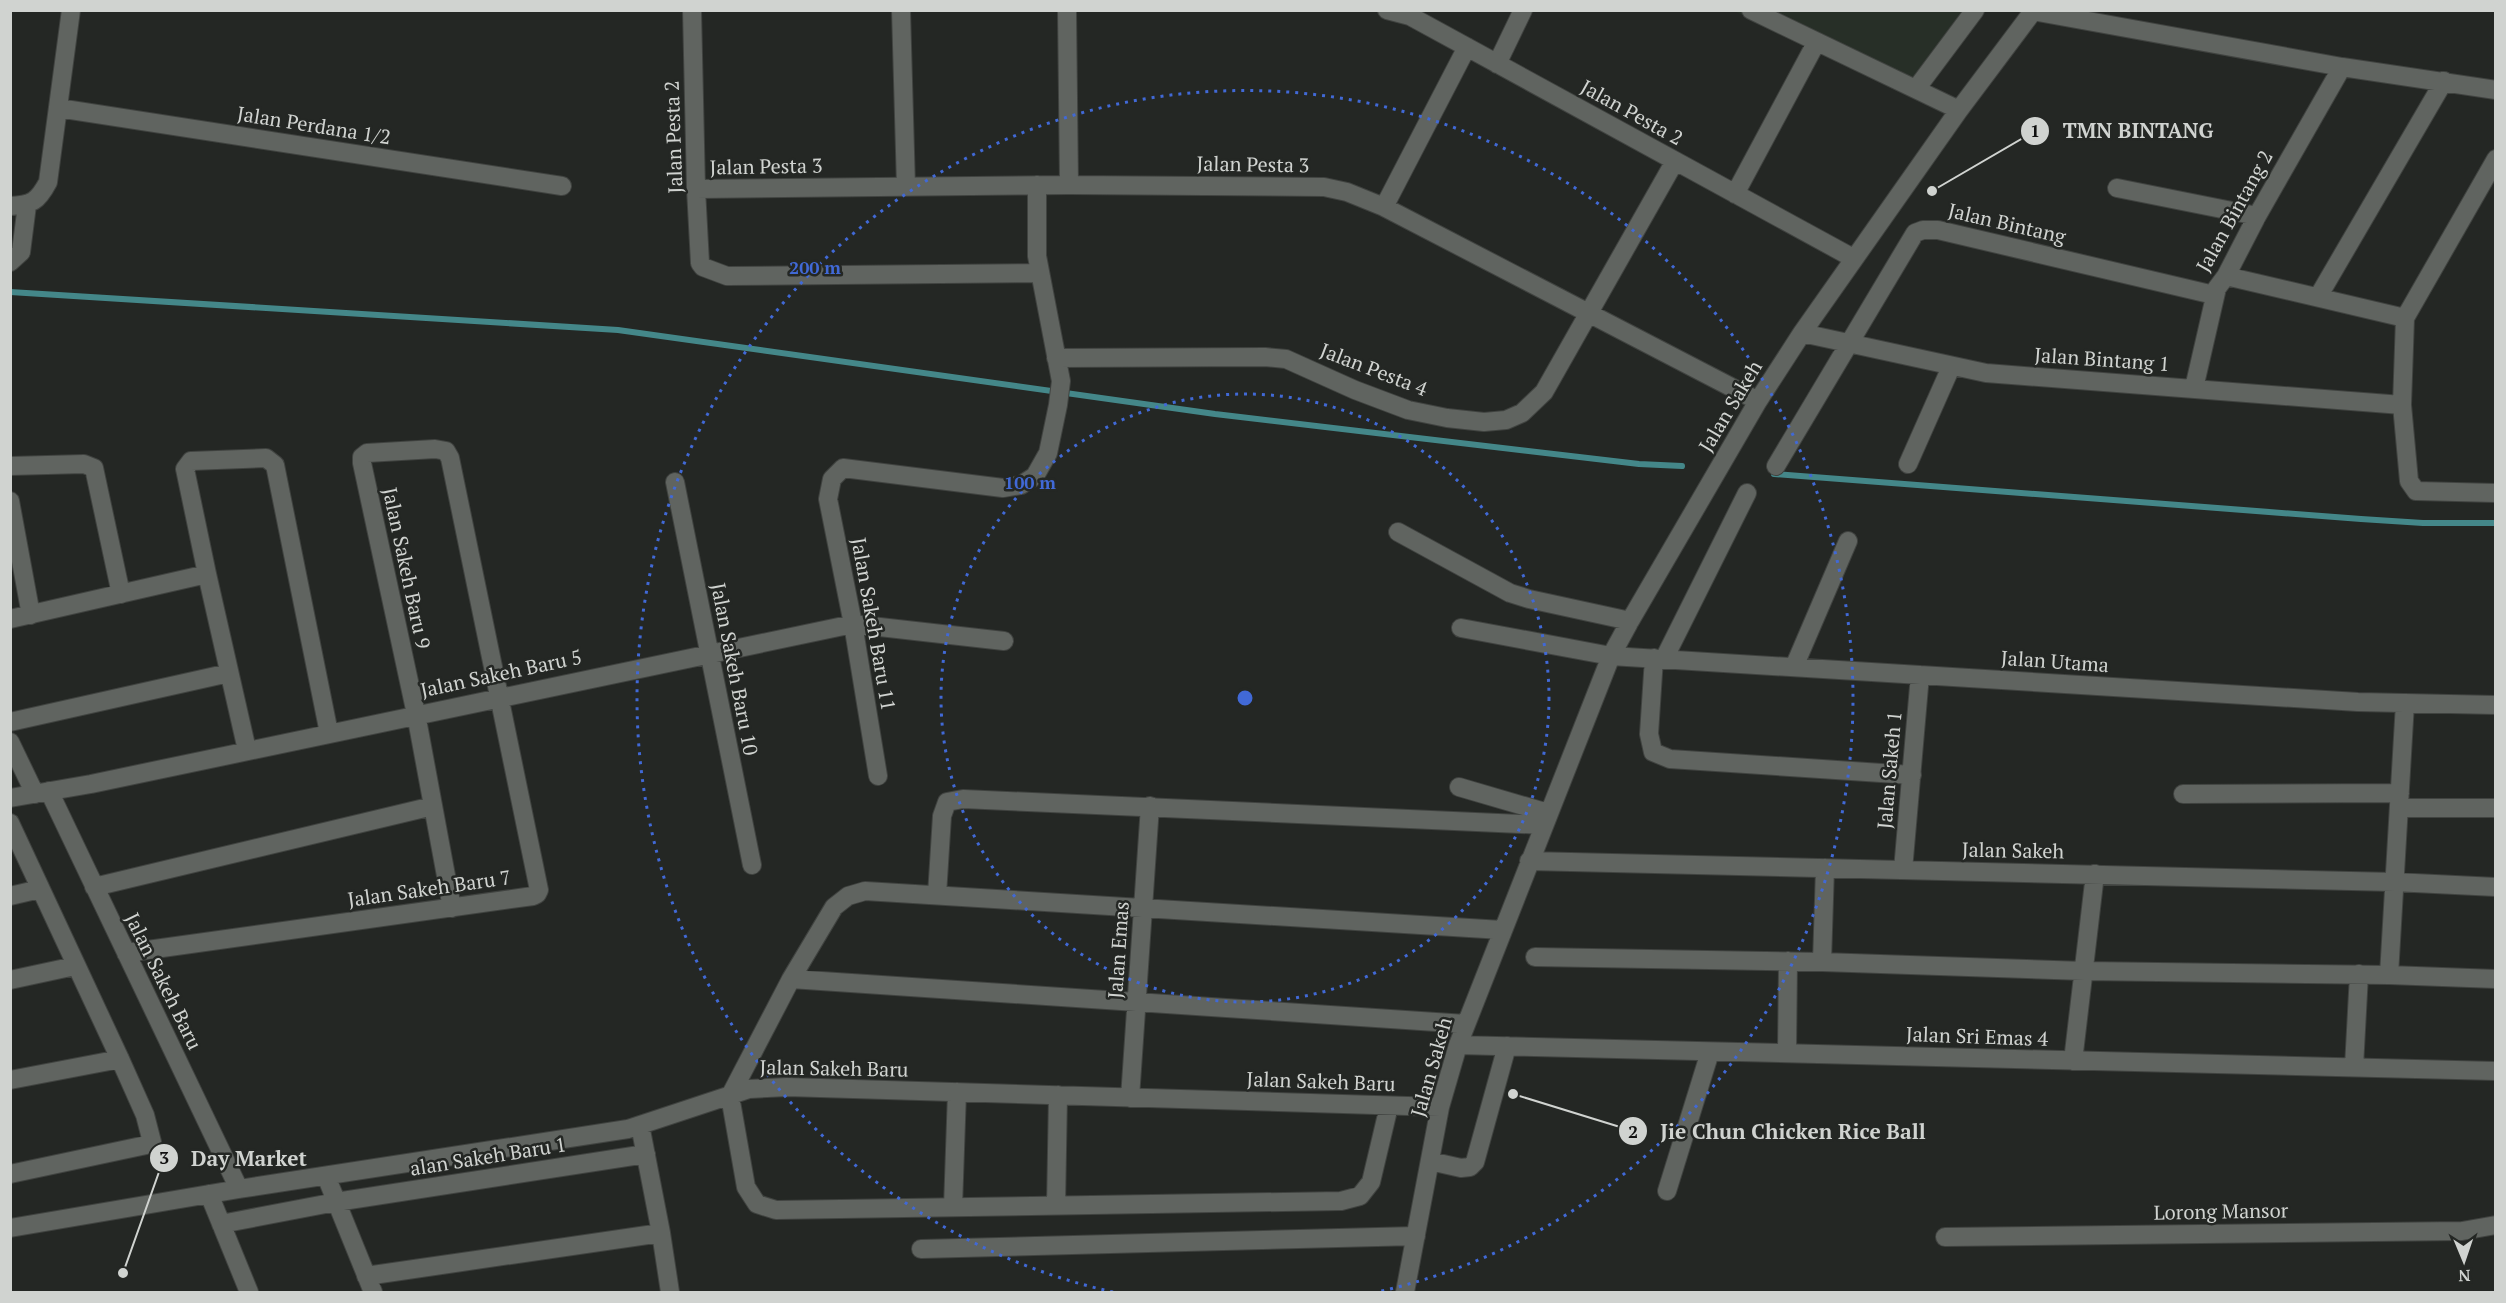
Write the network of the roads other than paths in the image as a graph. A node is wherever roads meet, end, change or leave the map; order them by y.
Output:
1 (72, 10) edge
2 (692, 10) edge
3 (901, 10) edge
4 (1067, 10) edge
5 (1387, 10) edge
6 (1523, 10) edge
7 (1751, 10) edge
8 (1975, 10) edge
9 (2033, 11) edge
10 (1412, 13) edge
11 (1816, 43) junction
12 (1467, 47) junction
13 (1497, 64) junction
14 (2342, 67) junction
15 (2444, 81) junction
16 (1916, 89) junction
17 (2496, 90) edge
18 (58, 108) junction
19 (1959, 110) junction
20 (2496, 159) edge
21 (1675, 161) junction
22 (1069, 184) junction
23 (1037, 185) junction
24 (562, 186) dead end
25 (906, 187) junction
26 (2117, 188) dead end
27 (696, 189) junction
28 (1735, 194) junction
29 (19, 206) edge
30 (1384, 207) junction
31 (2257, 216) junction
32 (1853, 258) junction
33 (10, 262) edge
34 (1041, 273) junction
35 (2226, 276) junction
36 (2214, 295) junction
37 (2318, 297) junction
38 (1588, 312) junction
39 (2405, 318) junction
40 (1802, 333) junction
41 (1848, 343) junction
42 (1056, 358) junction
43 (1952, 367) junction
44 (2194, 388) junction
45 (1758, 401) junction
46 (2402, 405) junction
47 (1908, 464) dead end
48 (10, 466) edge
49 (1776, 466) dead end
50 (675, 482) dead end
51 (2496, 493) edge
52 (1747, 494) dead end
53 (10, 501) edge
54 (1398, 532) dead end
55 (1848, 541) dead end
56 (207, 574) junction
57 (121, 594) junction
58 (31, 615) junction
59 (10, 619) edge
60 (1630, 621) junction
61 (854, 624) junction
62 (1461, 628) dead end
63 (1004, 641) dead end
64 (709, 653) junction
65 (1611, 656) junction
66 (1659, 658) junction
67 (1794, 667) junction
68 (229, 673) junction
69 (1920, 675) junction
70 (498, 697) junction
71 (2405, 704) junction
72 (2496, 705) edge
73 (416, 714) junction
74 (10, 722) edge
75 (329, 733) junction
76 (10, 742) edge
77 (247, 750) junction
78 (1912, 775) junction
79 (878, 776) dead end
80 (1459, 787) dead end
81 (42, 792) junction
82 (2183, 794) dead end
83 (10, 798) edge
84 (2399, 800) junction
85 (433, 806) junction
86 (1150, 806) junction
87 (2496, 808) edge
88 (1546, 819) junction
89 (10, 823) edge
90 (1529, 861) junction
91 (752, 865) dead end
92 (1825, 868) junction
93 (1903, 870) junction
94 (2095, 874) junction
95 (2394, 882) junction
96 (94, 887) junction
97 (2496, 887) edge
98 (40, 889) junction
99 (937, 895) junction
100 (10, 896) edge
101 (452, 908) junction
102 (1144, 908) junction
103 (1502, 930) junction
104 (126, 953) junction
105 (1535, 957) dead end
106 (1788, 961) junction
107 (1822, 962) junction
108 (75, 966) junction
109 (2084, 971) junction
110 (2359, 974) junction
111 (2389, 975) junction
112 (791, 979) junction
113 (2496, 979) edge
114 (10, 980) edge
115 (1136, 1002) junction
116 (1466, 1024) junction
117 (1458, 1045) junction
118 (1507, 1046) junction
119 (1710, 1052) junction
120 (1787, 1053) junction
121 (120, 1059) junction
122 (2073, 1061) junction
123 (2354, 1067) junction
124 (2496, 1071) edge
125 (10, 1080) edge
126 (957, 1092) junction
127 (1058, 1095) junction
128 (730, 1096) junction
129 (1130, 1098) junction
130 (1389, 1106) junction
131 (1440, 1107) junction
132 (640, 1125) junction
133 (646, 1154) junction
134 (1430, 1161) junction
135 (10, 1174) edge
136 (326, 1176) junction
137 (238, 1189) junction
138 (1667, 1191) dead end
139 (209, 1194) junction
140 (336, 1202) junction
141 (1056, 1206) junction
142 (953, 1207) junction
143 (221, 1224) junction
144 (2496, 1225) edge
145 (10, 1228) edge
146 (661, 1233) junction
147 (1416, 1236) junction
148 (1945, 1237) dead end
149 (921, 1249) dead end
150 (369, 1284) edge
151 (249, 1293) edge
152 (670, 1293) edge
153 (1405, 1293) edge

1 - 18 street
2 - 27 street, Jalan Pesta 2
3 - 25 street
4 - 22 street
5 - 10 street, Jalan Pesta 2
6 - 13 street
7 - 11 street
8 - 16 street
9 - 14 street
9 - 19 street, Jalan Sakeh
10 - 12 street, Jalan Pesta 2
11 - 16 street
11 - 28 street
12 - 13 street, Jalan Pesta 2
12 - 30 street
13 - 21 street, Jalan Pesta 2
14 - 15 street
14 - 31 street, Jalan Bintang 2
15 - 17 street
15 - 37 street
16 - 19 street
18 - 24 street, Jalan Perdana 1/2
18 - 29 street
19 - 32 street, Jalan Sakeh
20 - 39 street
21 - 28 street, Jalan Pesta 2
21 - 38 street, Jalan Pesta 4
22 - 23 street, Jalan Pesta 3
22 - 30 street, Jalan Pesta 3
23 - 25 street, Jalan Pesta 3
23 - 34 street
25 - 27 street, Jalan Pesta 3
26 - 31 street
27 - 34 street, Jalan Pesta 2
28 - 32 street, Jalan Pesta 2
29 - 33 street
30 - 38 street, Jalan Pesta 3
31 - 35 street, Jalan Bintang 2
32 - 40 street, Jalan Sakeh
34 - 42 street
35 - 36 street, Jalan Bintang 2
35 - 37 street
36 - 41 street, Jalan Bintang
36 - 44 street, Jalan Bintang 2
37 - 39 street
38 - 42 street, Jalan Pesta 4
38 - 45 street, Jalan Pesta 3
39 - 46 street
40 - 41 street, Jalan Bintang 1
40 - 45 street, Jalan Sakeh
41 - 43 street, Jalan Bintang 1
41 - 49 street, Jalan Bintang
42 - 61 street, Jalan Sakeh Baru 11
43 - 44 street, Jalan Bintang 1
43 - 47 street
44 - 46 street, Jalan Bintang 1
45 - 60 street, Jalan Sakeh
46 - 51 street
48 - 57 street
50 - 64 street, Jalan Sakeh Baru 10
52 - 66 street
53 - 58 street
54 - 60 street
55 - 67 street
56 - 57 street
56 - 68 street
56 - 75 street
57 - 58 street
58 - 59 street
60 - 65 street, Jalan Sakeh
61 - 63 street, Jalan Sakeh Baru 5
61 - 64 street, Jalan Sakeh Baru 5
61 - 79 street, Jalan Sakeh Baru 11
62 - 65 street, Jalan Utama
64 - 70 street, Jalan Sakeh Baru 5
64 - 91 street, Jalan Sakeh Baru 10
65 - 66 street, Jalan Utama
65 - 88 street, Jalan Sakeh
66 - 67 street, Jalan Utama
66 - 78 street
67 - 69 street, Jalan Utama
68 - 74 street
68 - 77 street
69 - 71 street, Jalan Utama
69 - 78 street, Jalan Sakeh 1
70 - 73 street, Jalan Sakeh Baru 5
70 - 73 street, Jalan Sakeh Baru 9
70 - 101 street, Jalan Sakeh Baru 7
71 - 72 street, Jalan Utama
71 - 84 street
73 - 75 street, Jalan Sakeh Baru 5
73 - 85 street, Jalan Sakeh Baru 9
75 - 77 street, Jalan Sakeh Baru 5
76 - 81 street, Jalan Sakeh Baru
77 - 81 street, Jalan Sakeh Baru 5
78 - 93 street, Jalan Sakeh 1
80 - 88 street
81 - 83 street, Jalan Sakeh Baru 5
81 - 96 street, Jalan Sakeh Baru
82 - 84 street
84 - 87 street
84 - 95 street
85 - 96 street
85 - 101 street, Jalan Sakeh Baru 9
86 - 88 street
86 - 99 street
86 - 102 street, Jalan Emas
88 - 90 street, Jalan Sakeh
89 - 98 street
90 - 92 street, Jalan Sakeh
90 - 103 street, Jalan Sakeh
92 - 93 street, Jalan Sakeh
92 - 107 street
93 - 94 street, Jalan Sakeh
94 - 95 street, Jalan Sakeh
94 - 109 street
95 - 97 street, Jalan Sakeh
95 - 111 street
96 - 104 street, Jalan Sakeh Baru
98 - 100 street
98 - 108 street
99 - 102 street
99 - 112 street
101 - 104 street, Jalan Sakeh Baru 7
102 - 103 street
102 - 115 street, Jalan Emas
103 - 116 street, Jalan Sakeh
104 - 137 street, Jalan Sakeh Baru
105 - 106 street
106 - 107 street
106 - 120 street
107 - 109 street
108 - 114 street
108 - 121 street
109 - 110 street
109 - 122 street
110 - 111 street
110 - 123 street
111 - 113 street
112 - 115 street
112 - 128 street
115 - 116 street
115 - 129 street, Jalan Emas
116 - 117 street, Jalan Sakeh
117 - 118 street, Jalan Sri Emas 4
117 - 131 street, Jalan Sakeh
118 - 119 street, Jalan Sri Emas 4
118 - 134 street
119 - 120 street, Jalan Sri Emas 4
119 - 138 street
120 - 122 street, Jalan Sri Emas 4
121 - 125 street
121 - 135 street
122 - 123 street, Jalan Sri Emas 4
123 - 124 street, Jalan Sri Emas 4
126 - 127 street, Jalan Sakeh Baru
126 - 128 street, Jalan Sakeh Baru
126 - 142 street
127 - 129 street, Jalan Sakeh Baru
127 - 141 street
128 - 132 street, Jalan Sakeh Baru
128 - 142 street
129 - 130 street, Jalan Sakeh Baru
130 - 131 street, Jalan Sakeh Baru
130 - 141 street
131 - 134 street, Jalan Sakeh
132 - 133 street
132 - 136 street, Jalan Sakeh Baru
133 - 140 street, alan Sakeh Baru 1
133 - 146 street
134 - 147 street, Jalan Sakeh
136 - 137 street, Jalan Sakeh Baru
136 - 140 street
137 - 139 street, Jalan Sakeh Baru
139 - 143 street
139 - 145 street, Jalan Sakeh Baru
140 - 143 street, alan Sakeh Baru 1
140 - 150 street
141 - 142 street
143 - 151 street
144 - 148 street, Lorong Mansor
146 - 150 street
146 - 152 street
147 - 149 street
147 - 153 street, Jalan Sakeh

